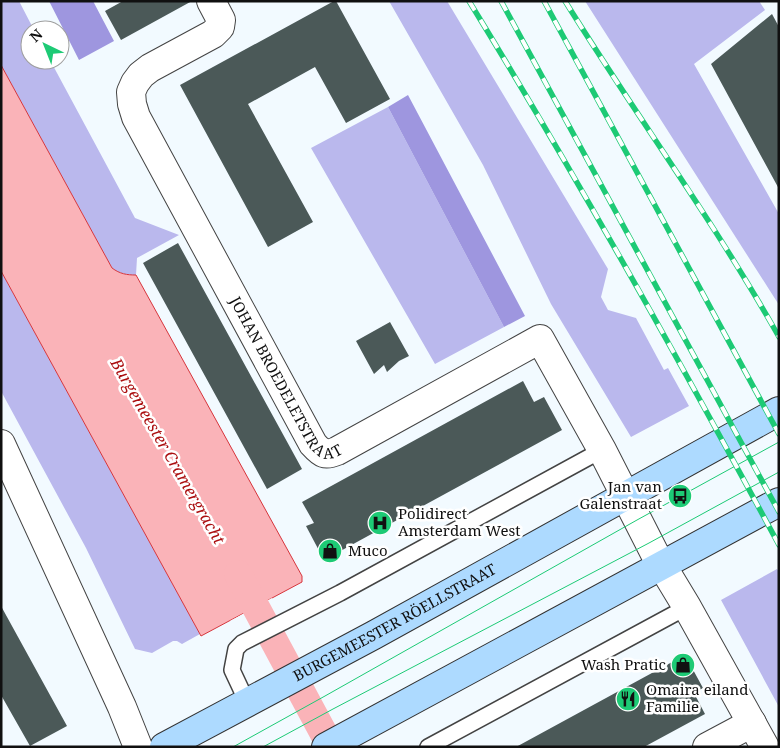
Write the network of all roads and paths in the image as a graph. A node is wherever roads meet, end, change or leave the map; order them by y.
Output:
1 (211, 1) edge
2 (779, 411) edge
3 (1, 444) edge
4 (602, 450) junction
5 (625, 496) junction
6 (779, 502) edge
7 (662, 565) junction
8 (687, 607) junction
9 (258, 696) junction
10 (752, 723) junction
11 (336, 741) edge
12 (138, 747) edge
13 (164, 747) edge
14 (428, 747) edge
15 (707, 747) edge
16 (765, 747) edge

1 - 4 street, JOHAN BROEDELETSTRAAT
2 - 5 main road, BURGEMEESTER RÖELLSTRAAT
3 - 12 street
4 - 5 street, JOHAN BROEDELETSTRAAT
4 - 9 lane
5 - 7 street
5 - 9 main road, BURGEMEESTER RÖELLSTRAAT
6 - 7 main road
7 - 8 street
7 - 11 main road
8 - 10 street
8 - 14 lane
9 - 13 main road, BURGEMEESTER RÖELLSTRAAT
10 - 15 street
10 - 16 street

